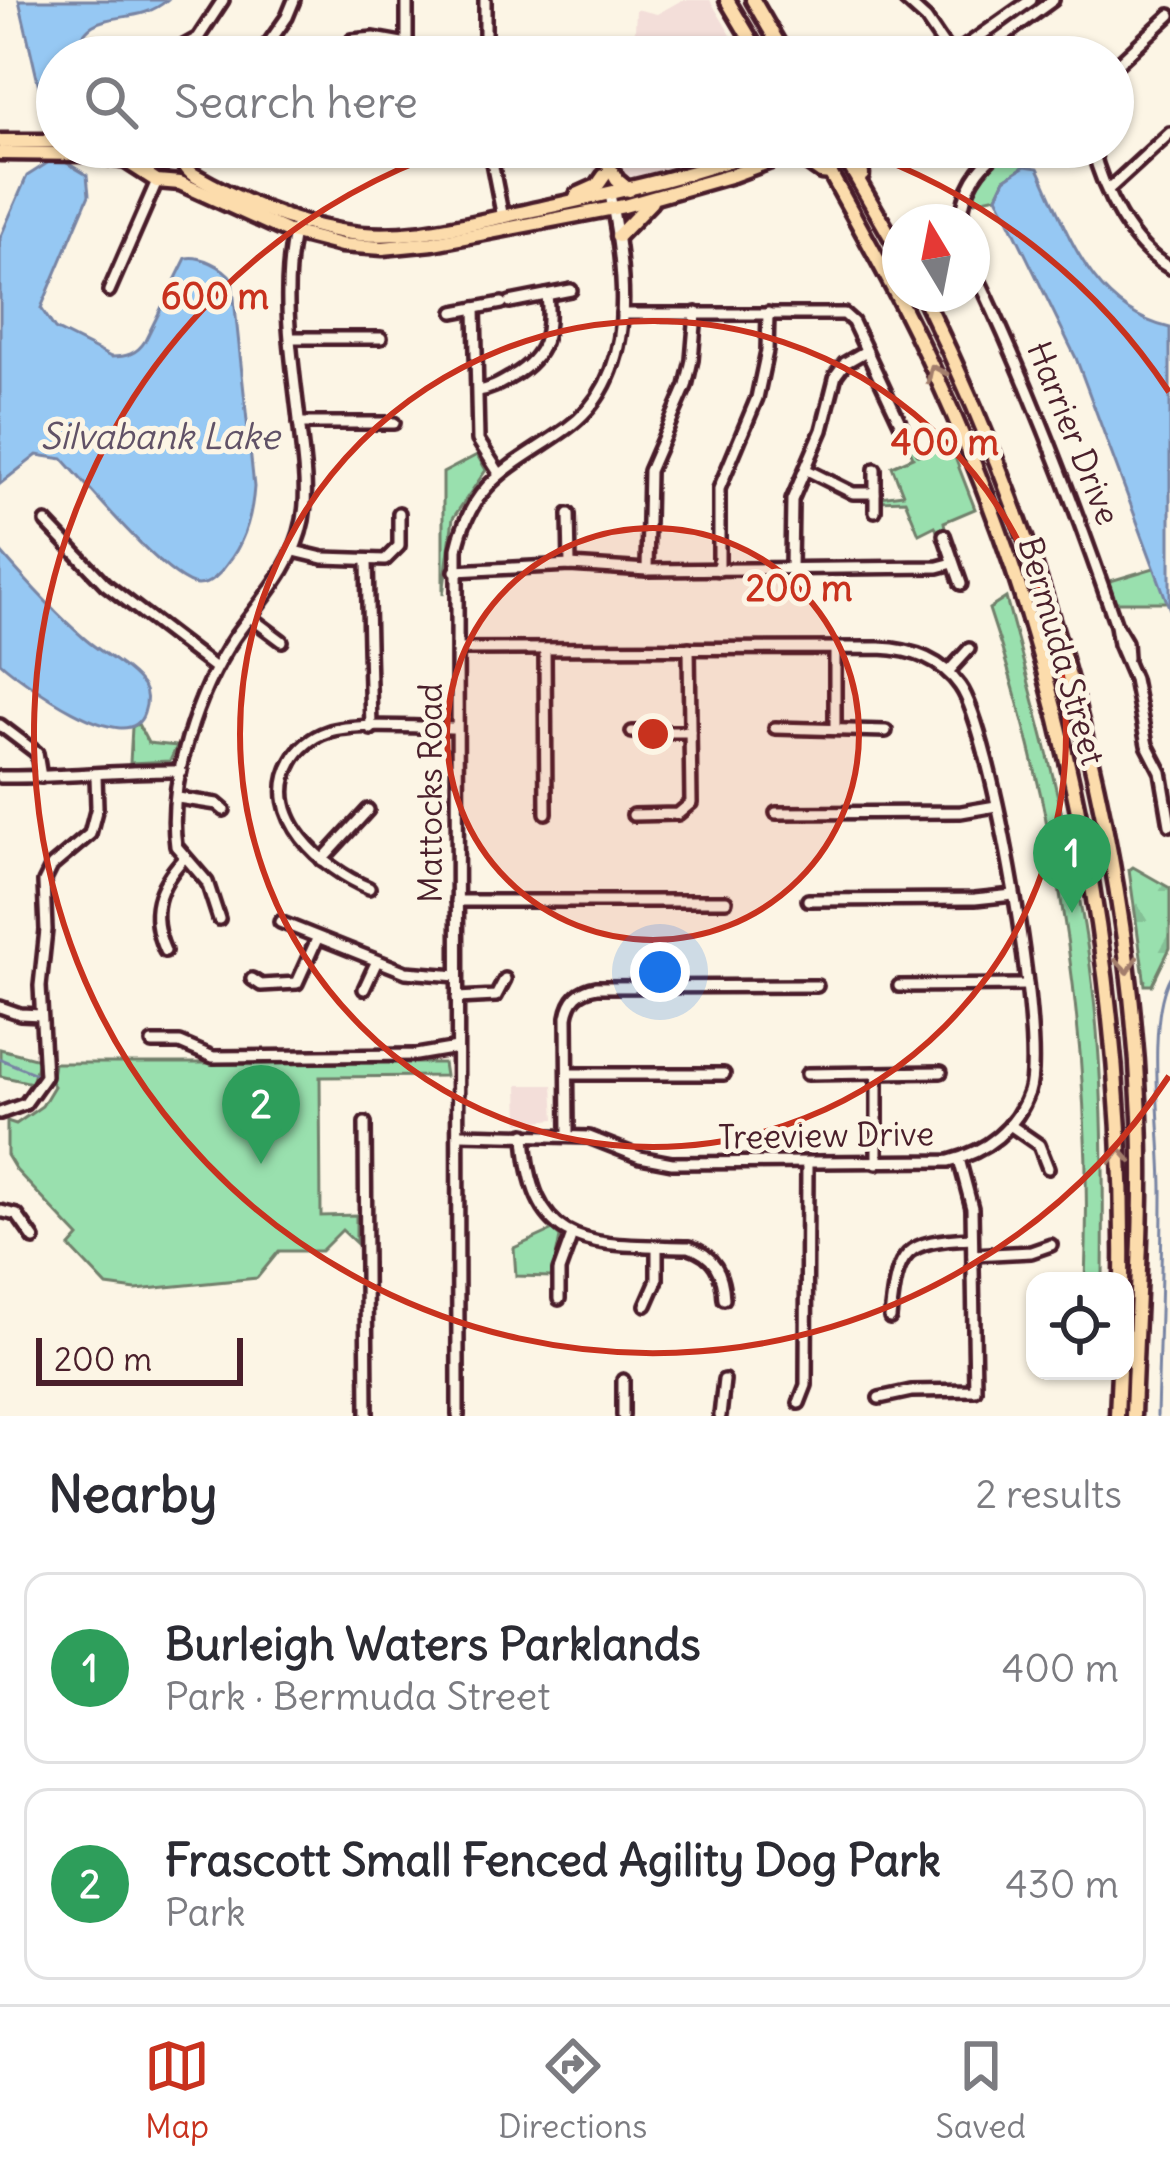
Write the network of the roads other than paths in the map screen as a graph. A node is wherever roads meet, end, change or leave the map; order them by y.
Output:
1 (223, 0) edge
2 (294, 0) edge
3 (407, 0) edge
4 (485, 0) edge
5 (727, 0) edge
6 (753, 0) edge
7 (904, 0) edge
8 (1035, 0) edge
9 (1053, 0) edge
10 (1170, 15) edge
11 (199, 36) edge
12 (274, 36) edge
13 (407, 36) edge
14 (485, 36) edge
15 (748, 36) edge
16 (774, 36) edge
17 (939, 36) edge
18 (981, 36) edge
19 (1004, 36) edge
20 (1134, 48) edge
21 (1170, 133) edge
22 (0, 141) edge
23 (36, 144) edge
24 (36, 147) edge
25 (0, 152) edge
26 (1134, 166) edge
27 (140, 168) edge
28 (149, 168) edge
29 (173, 168) edge
30 (185, 168) edge
31 (493, 168) edge
32 (611, 168) edge
33 (700, 168) edge
34 (747, 168) edge
35 (815, 168) edge
36 (827, 168) edge
37 (852, 168) edge
38 (861, 168) edge
39 (983, 168) edge
40 (1100, 168) edge
41 (1132, 168) edge
42 (831, 173) junction
43 (604, 176) dead end
44 (158, 178) junction
45 (864, 189) junction
46 (1109, 189) junction
47 (629, 190) junction
48 (657, 197) junction
49 (611, 201) junction
50 (966, 204) edge
51 (548, 207) junction
52 (882, 221) edge
53 (504, 223) junction
54 (296, 227) junction
55 (618, 236) junction
56 (1170, 268) edge
57 (571, 290) dead end
58 (109, 292) dead end
59 (547, 295) junction
60 (990, 304) edge
61 (476, 308) junction
62 (454, 312) dead end
63 (930, 312) edge
64 (767, 313) junction
65 (622, 314) junction
66 (696, 314) junction
67 (290, 338) junction
68 (381, 338) dead end
69 (866, 351) junction
70 (478, 391) junction
71 (299, 423) junction
72 (394, 423) dead end
73 (903, 429) dead end
74 (875, 469) dead end
75 (806, 470) junction
76 (499, 473) junction
77 (875, 493) junction
78 (875, 511) dead end
79 (399, 513) dead end
80 (569, 514) dead end
81 (46, 522) dead end
82 (944, 535) dead end
83 (294, 551) junction
84 (367, 562) junction
85 (953, 563) junction
86 (570, 566) junction
87 (791, 568) junction
88 (647, 570) junction
89 (719, 570) junction
90 (455, 572) junction
91 (961, 584) dead end
92 (250, 617) junction
93 (281, 641) dead end
94 (689, 648) junction
95 (835, 648) junction
96 (458, 649) junction
97 (969, 649) dead end
98 (545, 650) junction
99 (215, 668) junction
100 (947, 673) junction
101 (0, 725) edge
102 (456, 728) junction
103 (775, 728) dead end
104 (835, 728) junction
105 (370, 729) junction
106 (886, 731) dead end
107 (632, 732) dead end
108 (690, 732) junction
109 (181, 771) junction
110 (96, 776) junction
111 (0, 777) edge
112 (41, 778) junction
113 (178, 798) junction
114 (996, 806) junction
115 (224, 810) dead end
116 (368, 810) dead end
117 (546, 813) dead end
118 (776, 813) dead end
119 (633, 815) dead end
120 (1170, 826) edge
121 (184, 858) junction
122 (322, 860) junction
123 (369, 888) dead end
124 (1013, 895) junction
125 (808, 900) dead end
126 (457, 901) junction
127 (726, 901) dead end
128 (219, 919) dead end
129 (280, 922) dead end
130 (317, 939) junction
131 (165, 951) dead end
132 (376, 963) junction
133 (457, 976) junction
134 (505, 979) dead end
135 (252, 980) dead end
136 (1027, 985) junction
137 (818, 986) dead end
138 (899, 986) dead end
139 (364, 988) dead end
140 (458, 998) junction
141 (0, 1007) edge
142 (41, 1016) junction
143 (152, 1043) dead end
144 (457, 1048) junction
145 (941, 1072) dead end
146 (568, 1074) junction
147 (807, 1074) dead end
148 (877, 1074) junction
149 (724, 1075) dead end
150 (0, 1113) edge
151 (365, 1123) dead end
152 (1010, 1125) junction
153 (460, 1134) junction
154 (525, 1134) junction
155 (568, 1134) junction
156 (959, 1159) junction
157 (877, 1162) junction
158 (808, 1163) junction
159 (1048, 1168) dead end
160 (0, 1211) edge
161 (572, 1235) junction
162 (972, 1238) junction
163 (34, 1239) dead end
164 (1051, 1245) dead end
165 (657, 1247) junction
166 (973, 1255) junction
167 (1122, 1272) edge
168 (724, 1299) dead end
169 (559, 1300) dead end
170 (646, 1305) dead end
171 (890, 1318) dead end
172 (622, 1380) dead end
173 (724, 1380) dead end
174 (1119, 1380) edge
175 (880, 1398) dead end
176 (799, 1403) dead end
177 (367, 1416) edge
178 (458, 1416) edge
179 (623, 1416) edge
180 (720, 1416) edge
181 (1118, 1416) edge
182 (1133, 1416) edge

1 - 11 street
2 - 12 street
3 - 13 street
4 - 14 street
5 - 15 main road
6 - 16 main road
7 - 17 street
8 - 18 street
9 - 19 street
10 - 20 street
21 - 26 street
22 - 23 main road
24 - 25 main road
27 - 44 main road
28 - 44 main road
29 - 44 main road
30 - 54 main road
31 - 53 street
32 - 47 main road
33 - 47 main road
34 - 48 main road
35 - 42 main road
36 - 42 main road, Bermuda Street
37 - 45 main road
38 - 45 main road
39 - 50 street
40 - 46 street
41 - 46 street
167 -> 42 main road, Bermuda Street
43 - 51 main road
44 - 54 main road
44 - 58 street
45 - 52 main road
46 - 56 street
47 - 49 main road
48 - 49 main road
48 - 55 main road
49 - 51 main road
49 - 53 main road
49 - 55 street, Mattocks Road
51 - 53 main road
53 - 54 main road
54 - 67 street
55 - 65 street, Mattocks Road
57 - 59 street
59 - 61 street
59 - 70 street
60 - 120 street, Harrier Drive
61 - 62 street
61 - 70 street
63 -> 182 main road, Bermuda Street
64 - 66 street
64 - 69 street
64 - 89 street
65 - 66 street
65 - 76 street, Mattocks Road
66 - 88 street
67 - 68 street
67 - 71 street
69 - 73 street
69 - 75 street
70 - 76 street
71 - 72 street
71 - 83 street
74 - 77 street
75 - 77 street
75 - 87 street
76 - 90 street, Mattocks Road
77 - 78 street
79 - 84 street
80 - 86 street
81 - 99 street
82 - 85 street
83 - 84 street
83 - 92 street
84 - 105 street
85 - 87 street
85 - 91 street
86 - 88 street
86 - 90 street
87 - 89 street
88 - 89 street
90 - 96 street, Mattocks Road
92 - 93 street
92 - 99 street
94 - 95 street
94 - 98 street
94 - 108 street
95 - 100 street
95 - 104 street
96 - 98 street
96 - 102 street, Mattocks Road
97 - 100 street
98 - 117 street
99 - 109 street
100 - 114 street
101 - 112 street
102 - 105 street
102 - 126 street, Mattocks Road
103 - 104 street
104 - 106 street
105 - 122 street
107 - 108 street
108 - 119 street
109 - 110 street
109 - 113 street
110 - 112 street
110 - 142 street
111 - 112 street
113 - 115 street
113 - 121 street
114 - 118 street
114 - 124 street
116 - 122 street
121 - 128 street
121 - 131 street
122 - 123 street
124 - 125 street
124 - 136 street
126 - 127 street
126 - 133 street, Mattocks Road
129 - 130 street
130 - 132 street
130 - 135 street
132 - 133 street
132 - 139 street
133 - 140 street, Mattocks Road
134 - 140 street
136 - 138 street
136 - 152 street
137 - 146 street
140 - 144 street, Mattocks Road
141 - 142 street
142 - 150 street
143 - 144 street
144 - 153 street, Mattocks Road
145 - 148 street
146 - 149 street
146 - 155 street
147 - 148 street
148 - 157 street
151 - 177 street
152 - 156 street, Treeview Drive
152 - 159 street
153 - 154 street, Treeview Drive
153 - 178 street, Mattocks Road
154 - 155 street, Treeview Drive
154 - 161 street
155 - 158 street, Treeview Drive
156 - 157 street, Treeview Drive
156 - 162 street
157 - 158 street, Treeview Drive
158 - 176 street
160 - 163 street
161 - 165 street
161 - 169 street
162 - 166 street
162 - 171 street
164 - 166 street
165 - 168 street
165 - 170 street
166 - 175 street
172 - 179 street
173 - 180 street
174 - 181 main road

